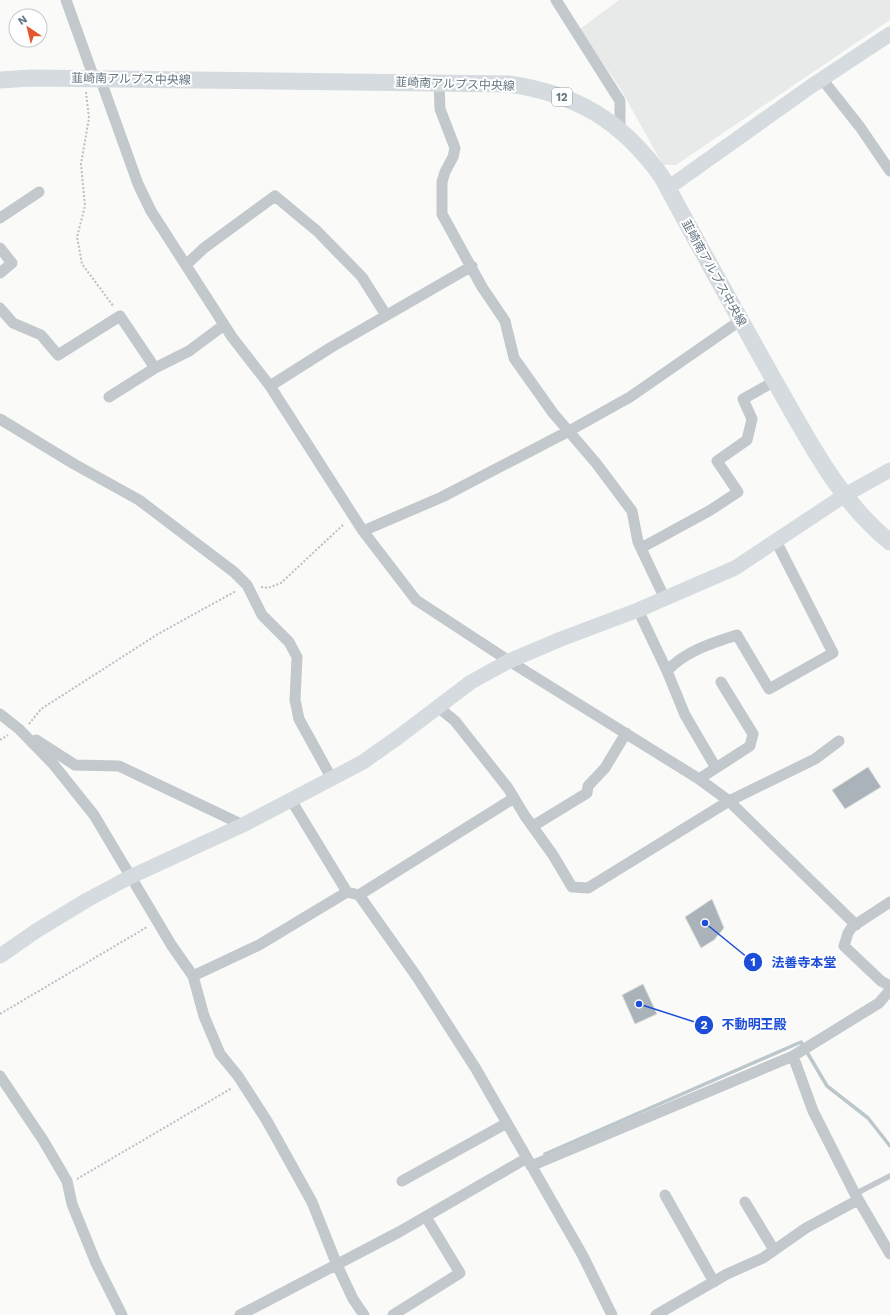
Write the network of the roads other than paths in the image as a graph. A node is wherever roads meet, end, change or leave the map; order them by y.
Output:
1 (66, 0) edge
2 (556, 0) edge
3 (890, 34) edge
4 (93, 78) junction
5 (822, 79) junction
6 (0, 80) edge
7 (439, 82) junction
8 (620, 129) junction
9 (890, 171) edge
10 (668, 188) junction
11 (39, 192) dead end
12 (0, 218) edge
13 (0, 248) edge
14 (186, 265) junction
15 (472, 266) junction
16 (0, 273) edge
17 (0, 308) edge
18 (386, 315) junction
19 (741, 320) junction
20 (224, 325) junction
21 (155, 368) junction
22 (775, 382) junction
23 (270, 386) junction
24 (109, 397) dead end
25 (0, 419) edge
26 (568, 431) junction
27 (890, 470) edge
28 (845, 496) junction
29 (363, 531) junction
30 (776, 541) junction
31 (889, 545) edge
32 (641, 548) junction
33 (665, 599) junction
34 (638, 610) junction
35 (509, 661) junction
36 (667, 671) junction
37 (721, 682) dead end
38 (438, 707) junction
39 (0, 714) edge
40 (19, 729) junction
41 (626, 733) junction
42 (839, 740) dead end
43 (716, 768) junction
44 (332, 779) junction
45 (699, 779) junction
46 (514, 798) junction
47 (291, 800) junction
48 (729, 802) junction
49 (243, 824) junction
50 (532, 826) junction
51 (130, 877) junction
52 (347, 892) junction
53 (359, 895) junction
54 (890, 902) edge
55 (856, 925) junction
56 (0, 956) edge
57 (193, 976) junction
58 (890, 986) edge
59 (890, 990) edge
60 (796, 1054) junction
61 (0, 1076) edge
62 (507, 1123) junction
63 (529, 1162) junction
64 (890, 1176) edge
65 (402, 1181) dead end
66 (665, 1194) dead end
67 (856, 1197) junction
68 (745, 1202) dead end
69 (426, 1217) junction
70 (774, 1250) junction
71 (890, 1254) edge
72 (337, 1265) junction
73 (714, 1282) junction
74 (122, 1315) edge
75 (240, 1315) edge
76 (364, 1315) edge
77 (393, 1315) edge
78 (612, 1315) edge
79 (656, 1315) edge

1 - 4 street
2 - 8 street
3 - 5 street
4 - 6 main road, 韮崎南アルプス中央線 / 12
4 - 7 main road, 韮崎南アルプス中央線 / 12
4 - 14 street
5 - 9 street
5 - 10 street
7 - 8 main road, 韮崎南アルプス中央線 / 12
7 - 15 street
8 - 10 main road, 韮崎南アルプス中央線 / 12
10 - 19 main road, 韮崎南アルプス中央線 / 12
11 - 12 street
13 - 16 street
14 - 18 street
14 - 20 street
15 - 18 street
15 - 26 street
17 - 21 street
18 - 23 street
19 - 22 main road, 韮崎南アルプス中央線 / 12
19 - 26 street
20 - 21 street
20 - 23 street
21 - 24 street
22 - 28 main road, 韮崎南アルプス中央線 / 12
22 - 32 street
23 - 29 street
25 - 44 street
26 - 29 street
26 - 32 street
27 - 28 street
28 - 30 street
28 - 31 main road, 韮崎南アルプス中央線 / 12
29 - 35 street
30 - 33 street
30 - 36 street
32 - 33 street
33 - 34 street
34 - 35 street
34 - 36 street
35 - 38 street
35 - 41 street
36 - 43 street
37 - 43 street
38 - 44 street
38 - 46 street
39 - 40 street
40 - 49 street
40 - 51 street
41 - 45 street
41 - 50 street
42 - 48 street
43 - 45 street
44 - 47 street
45 - 48 street
46 - 50 street
46 - 53 street
47 - 49 street
47 - 52 street
48 - 50 street
48 - 55 street
49 - 51 street
51 - 56 street
51 - 57 street
52 - 53 street
52 - 57 street
53 - 62 street
54 - 55 street
55 - 58 street
57 - 72 street
59 - 60 street
60 - 63 street
60 - 67 street
61 - 74 street
62 - 63 street
62 - 65 street
63 - 69 street
63 - 78 street
64 - 67 lane
66 - 73 street
67 - 70 street
67 - 71 street
68 - 70 street
69 - 72 street
69 - 77 street
70 - 73 street
72 - 75 street
72 - 76 street
73 - 79 street

